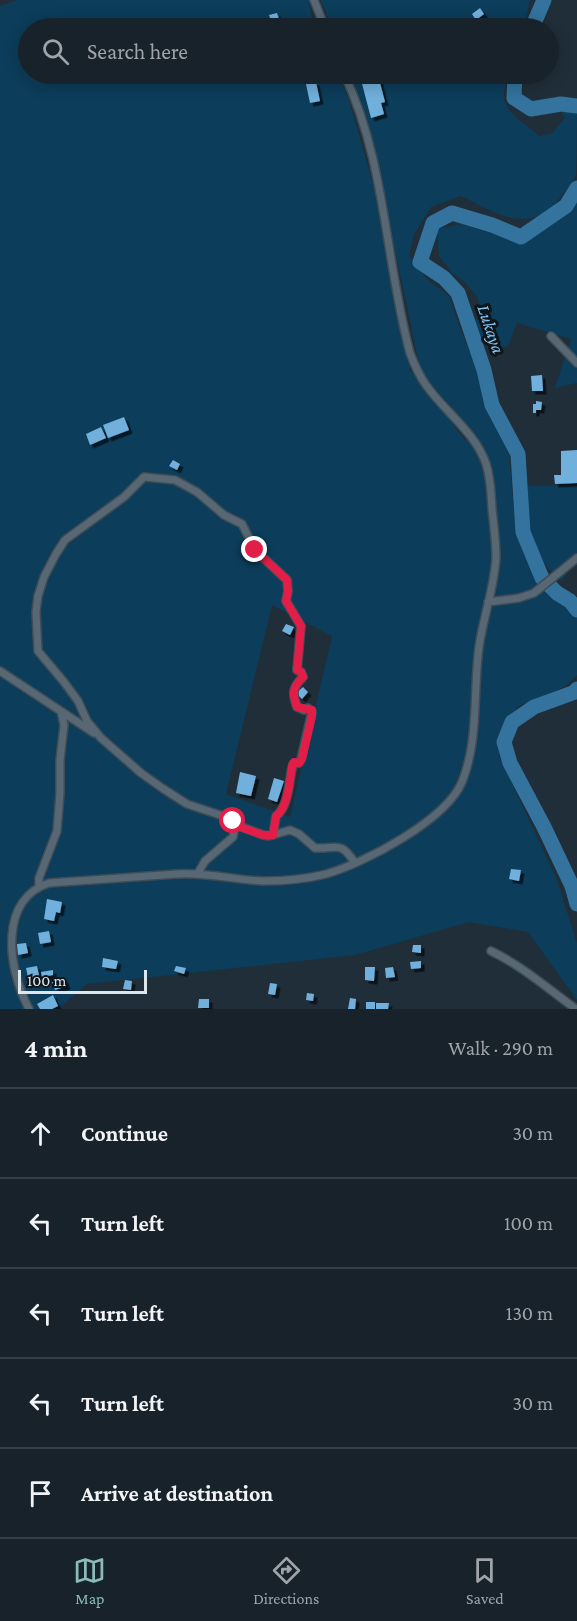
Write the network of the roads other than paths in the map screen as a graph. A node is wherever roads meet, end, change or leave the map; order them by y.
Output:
1 (314, 0) edge
2 (321, 18) edge
3 (349, 84) edge
4 (551, 336) dead end
5 (577, 363) edge
6 (577, 558) edge
7 (488, 602) junction
8 (0, 671) edge
9 (61, 712) junction
10 (101, 738) junction
11 (234, 825) junction
12 (273, 835) junction
13 (355, 863) junction
14 (198, 873) junction
15 (39, 885) junction
16 (6, 919) dead end
17 (4, 947) dead end
18 (491, 951) dead end
19 (29, 1009) edge
20 (576, 1009) edge

1 - 2 street
3 - 7 street
4 - 5 street
6 - 7 street
7 - 13 street
8 - 9 street
9 - 10 street
9 - 15 street
10 - 11 street
10 - 12 street
11 - 12 street
11 - 14 street
12 - 13 street
13 - 14 street
14 - 15 street
15 - 16 street
17 - 19 street
18 - 20 street

